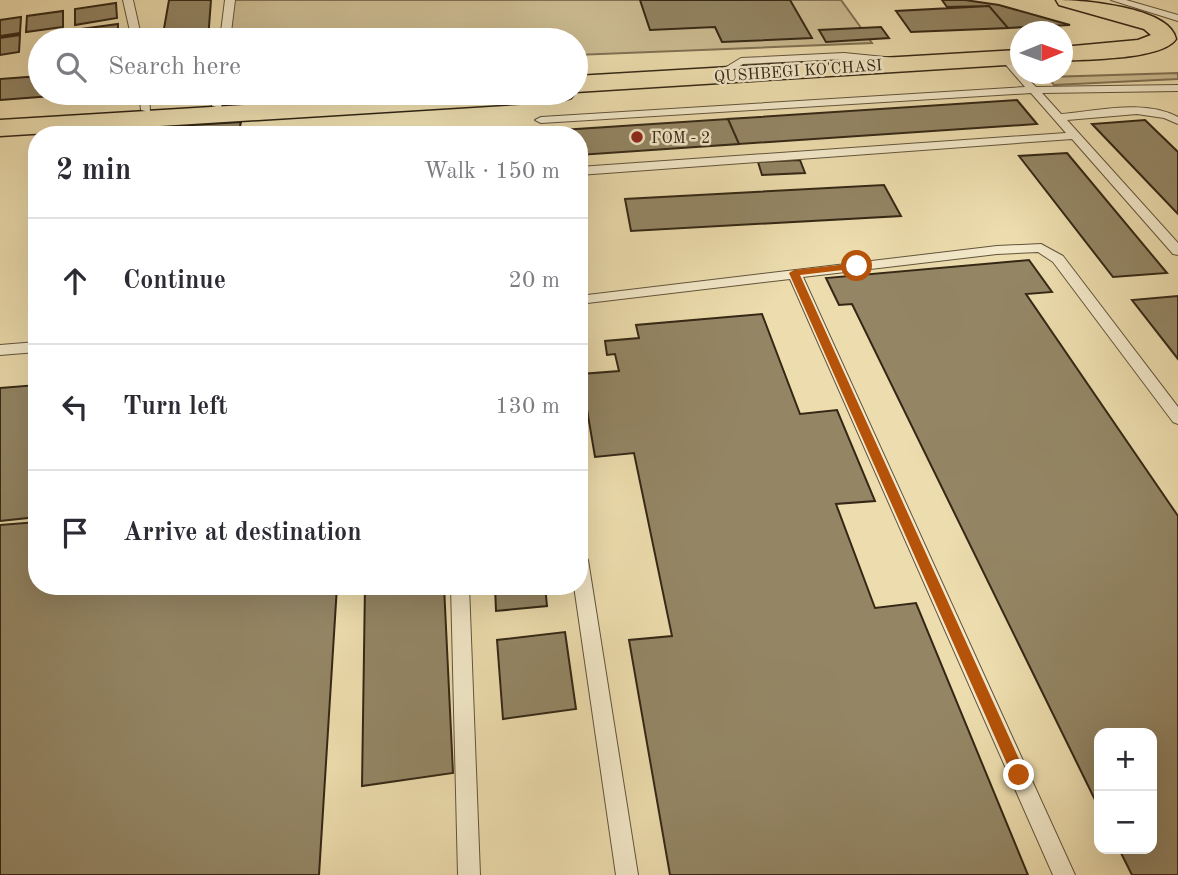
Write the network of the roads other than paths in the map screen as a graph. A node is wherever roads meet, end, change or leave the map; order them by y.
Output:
1 (128, 0) edge
2 (230, 0) edge
3 (1067, 0) edge
4 (1078, 0) edge
5 (1116, 0) edge
6 (1139, 8) edge
7 (1178, 14) edge
8 (134, 28) edge
9 (226, 28) edge
10 (1178, 28) edge
11 (1073, 53) edge
12 (1178, 57) edge
13 (1010, 62) edge
14 (1010, 62) edge
15 (1073, 62) edge
16 (588, 83) edge
17 (1029, 84) edge
18 (1178, 88) edge
19 (1032, 90) junction
20 (588, 91) edge
21 (134, 105) edge
22 (333, 105) edge
23 (85, 118) junction
24 (1057, 118) junction
25 (0, 120) edge
26 (541, 120) dead end
27 (1178, 121) edge
28 (0, 128) edge
29 (1072, 136) junction
30 (588, 170) edge
31 (1178, 251) edge
32 (794, 273) junction
33 (588, 299) edge
34 (28, 348) edge
35 (0, 350) edge
36 (1178, 418) edge
37 (460, 595) edge
38 (584, 595) edge
39 (469, 875) edge
40 (627, 875) edge
41 (1064, 875) edge

1 - 8 lane
2 - 9 lane
3 - 6 main road
4 - 10 main road
5 - 6 lane
6 - 7 lane
6 - 11 main road
12 - 15 main road
13 - 16 main road, QUSHBEGI KO'CHASI
14 - 20 main road, QUSHBEGI KO'CHASI
17 - 19 lane
18 - 19 lane
19 - 24 lane
19 - 26 lane
21 - 23 main road
22 - 23 main road
23 - 25 main road
23 - 28 main road
24 - 27 lane
24 - 29 lane
29 - 30 lane
29 - 31 lane
32 - 33 lane
32 - 36 lane
32 - 41 lane
34 - 35 lane
37 - 39 lane
38 - 40 lane

